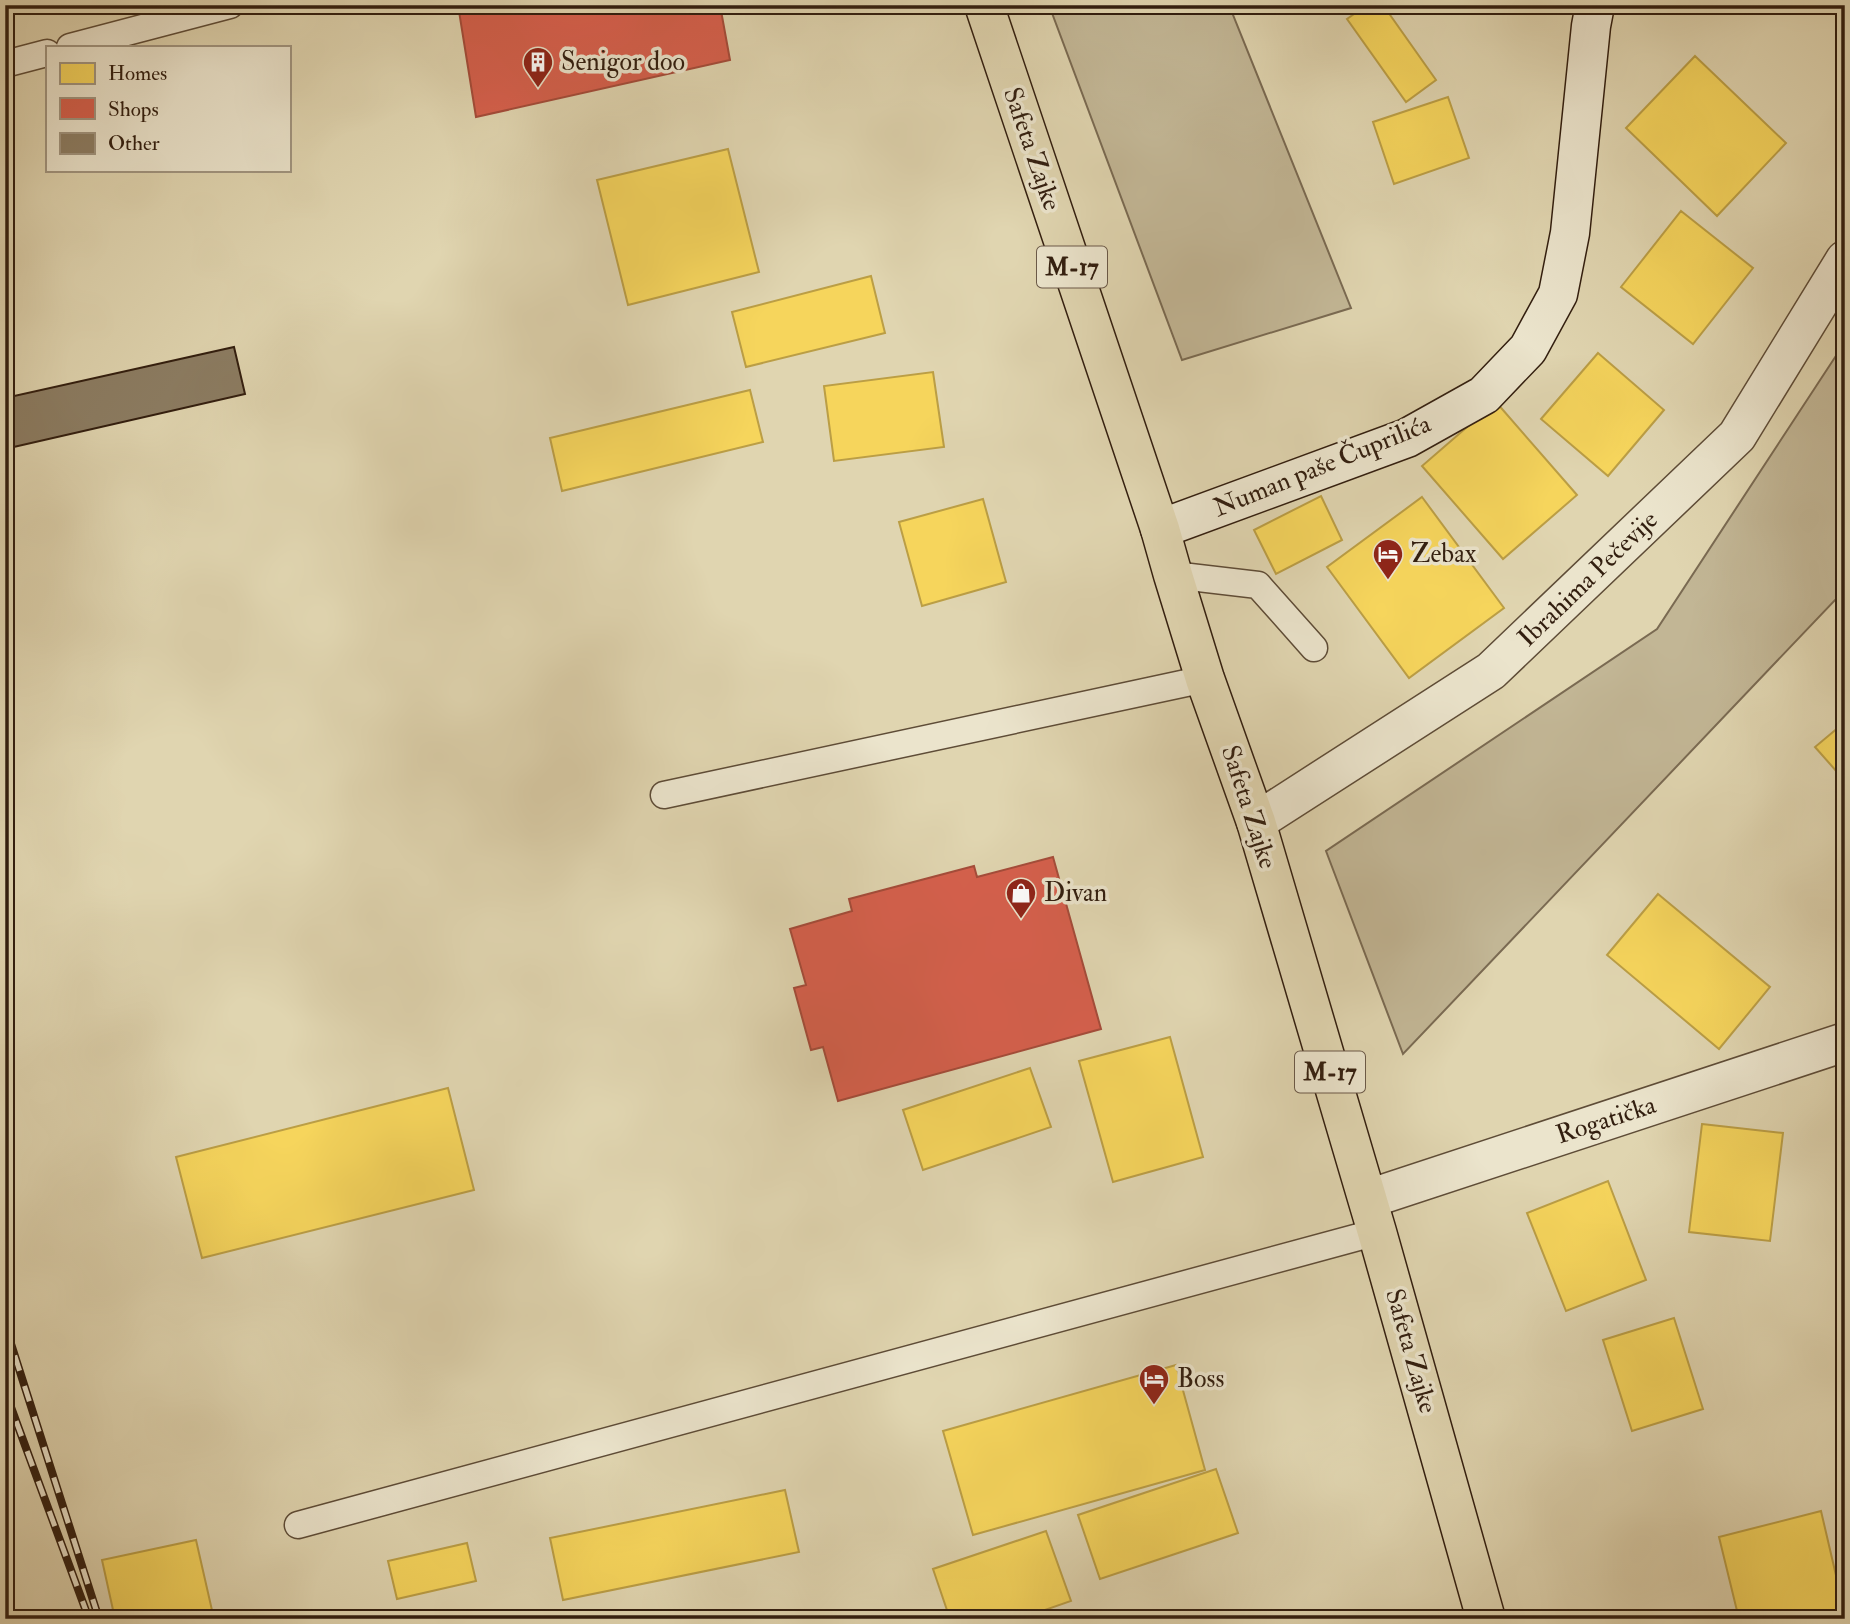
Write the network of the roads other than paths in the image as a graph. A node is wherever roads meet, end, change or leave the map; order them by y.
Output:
1 (230, 5) edge
2 (984, 5) edge
3 (1595, 5) edge
4 (74, 46) edge
5 (46, 53) edge
6 (5, 64) edge
7 (1845, 260) edge
8 (1160, 529) junction
9 (1173, 575) junction
10 (1314, 648) dead end
11 (1205, 678) junction
12 (664, 795) dead end
13 (1256, 822) junction
14 (1845, 1042) edge
15 (1372, 1215) junction
16 (298, 1525) dead end
17 (1486, 1619) edge

1 - 4 lane
2 - 8 main road, Safeta Zajke / M-17
3 - 8 street, Numan paše Čuprilića
5 - 6 lane
7 - 13 street, Ibrahima Pečevije
8 - 9 main road, Safeta Zajke / M-17
9 - 10 lane
9 - 11 main road, Safeta Zajke / M-17
11 - 12 lane
11 - 13 main road, Safeta Zajke / M-17
13 - 15 main road, Safeta Zajke / M-17
14 - 15 street, Rogatička
15 - 16 lane
15 - 17 main road, Safeta Zajke / M-17

